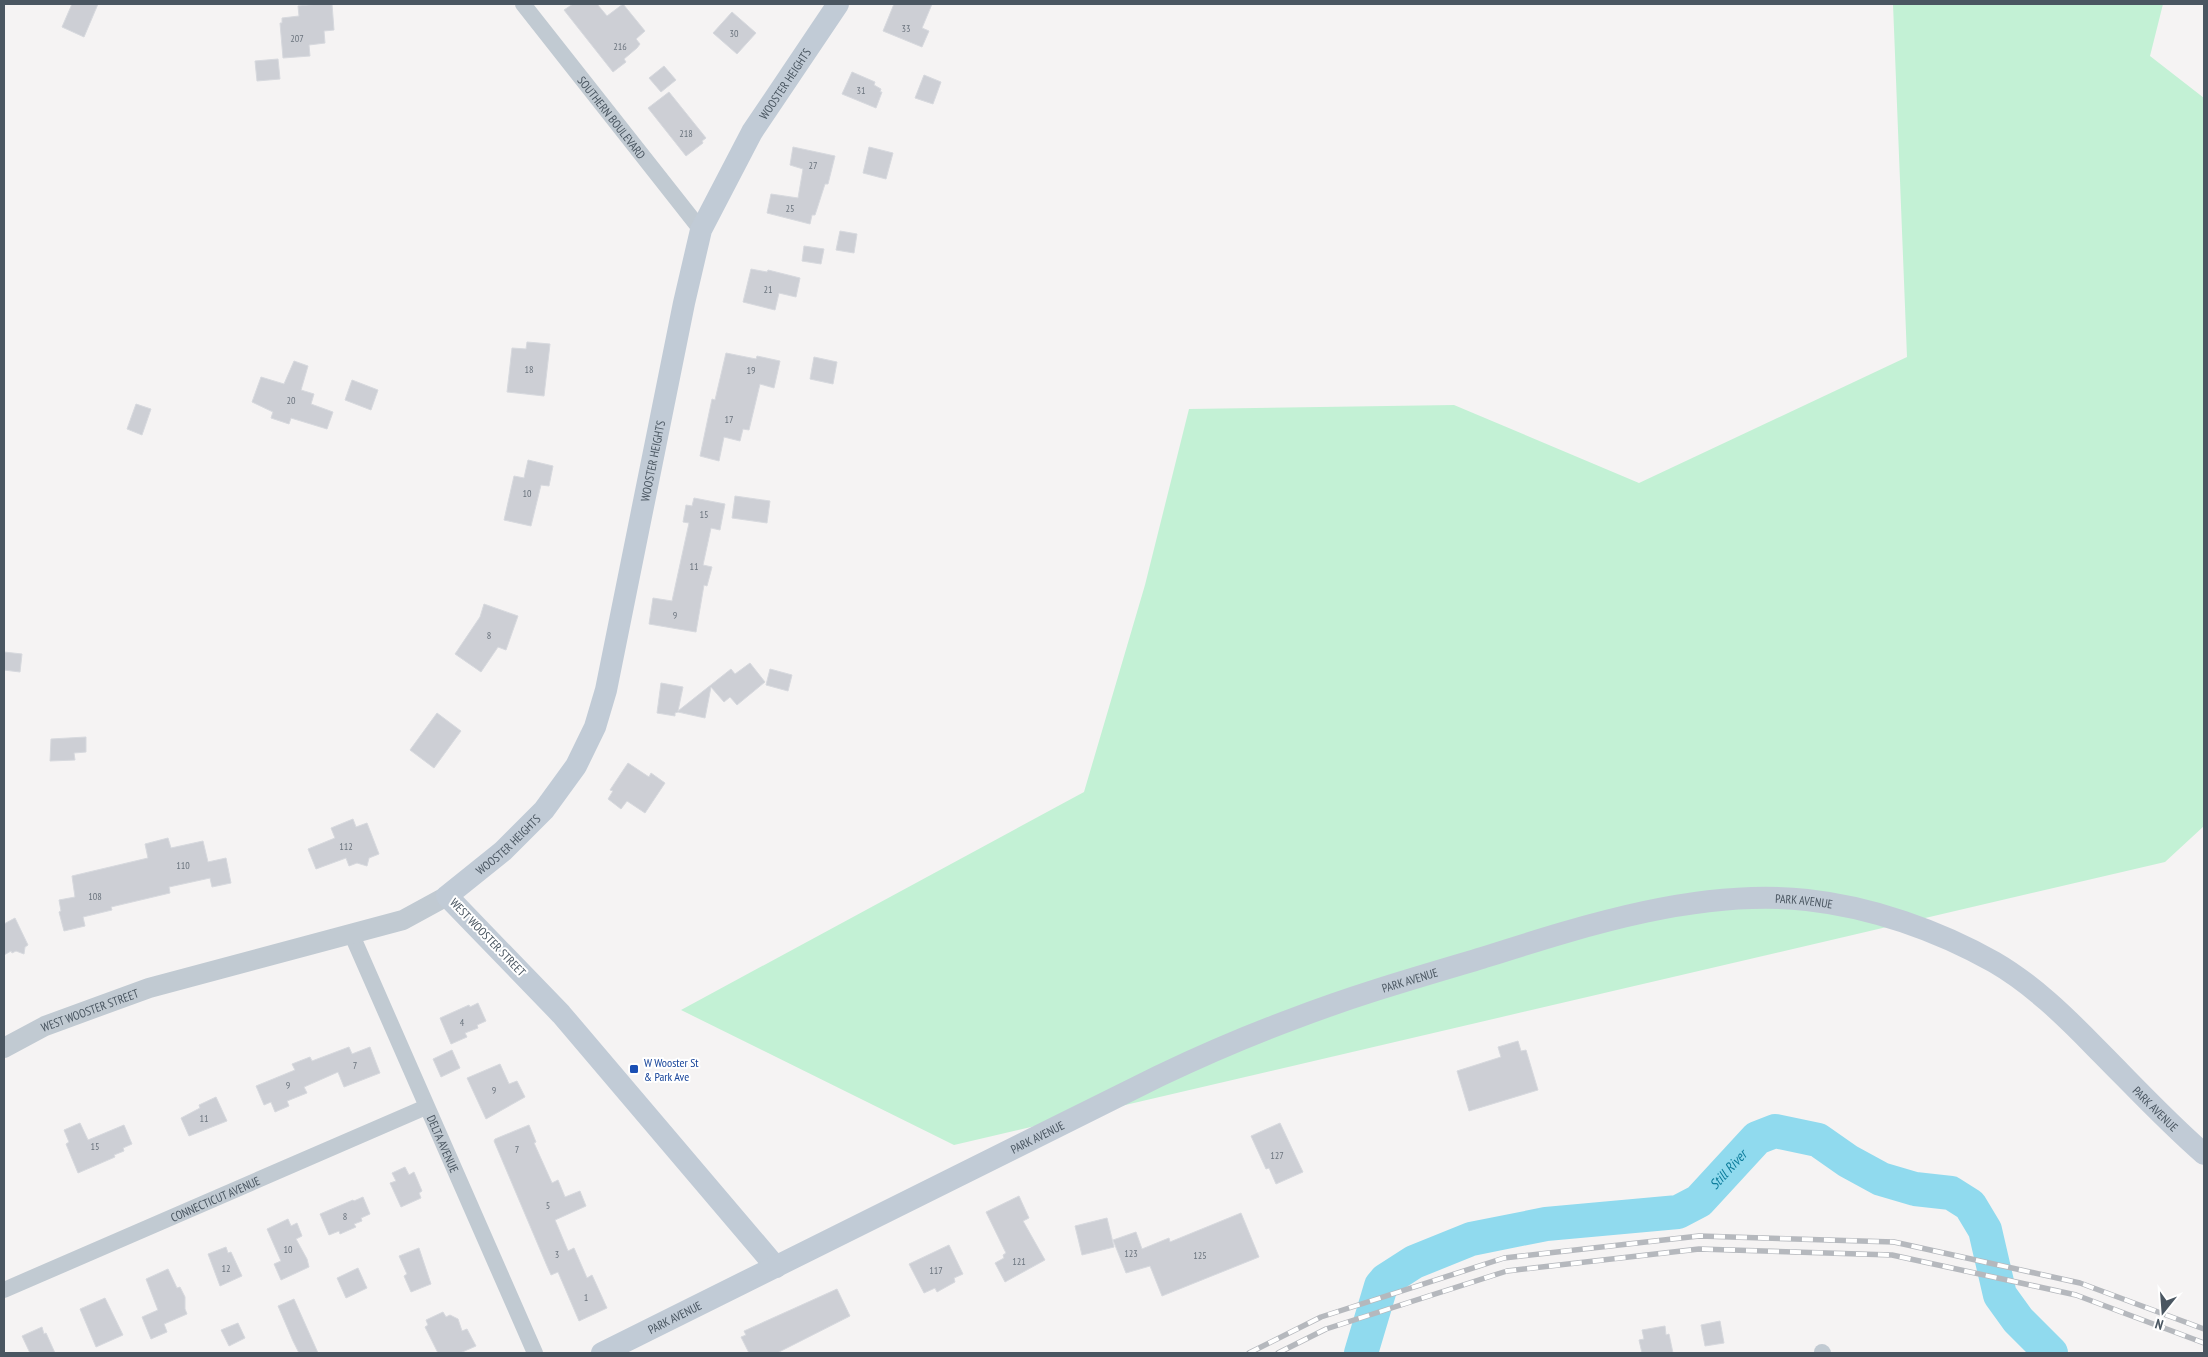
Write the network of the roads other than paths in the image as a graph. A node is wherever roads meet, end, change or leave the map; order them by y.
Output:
1 (523, 4) edge
2 (838, 4) edge
3 (701, 230) junction
4 (447, 896) junction
5 (351, 933) junction
6 (4, 1048) edge
7 (426, 1107) junction
8 (2204, 1154) edge
9 (776, 1267) junction
10 (4, 1290) edge
11 (535, 1353) edge
12 (602, 1353) edge

1 - 3 street, SOUTHERN BOULEVARD
2 - 3 main road, WOOSTER HEIGHTS
3 - 4 main road, WOOSTER HEIGHTS
4 - 5 street, WEST WOOSTER STREET
4 - 9 main road, WEST WOOSTER STREET
5 - 6 street, WEST WOOSTER STREET
5 - 7 street, DELTA AVENUE
7 - 10 street, CONNECTICUT AVENUE
7 - 11 street, DELTA AVENUE
8 - 9 main road, PARK AVENUE
9 - 12 main road, PARK AVENUE

